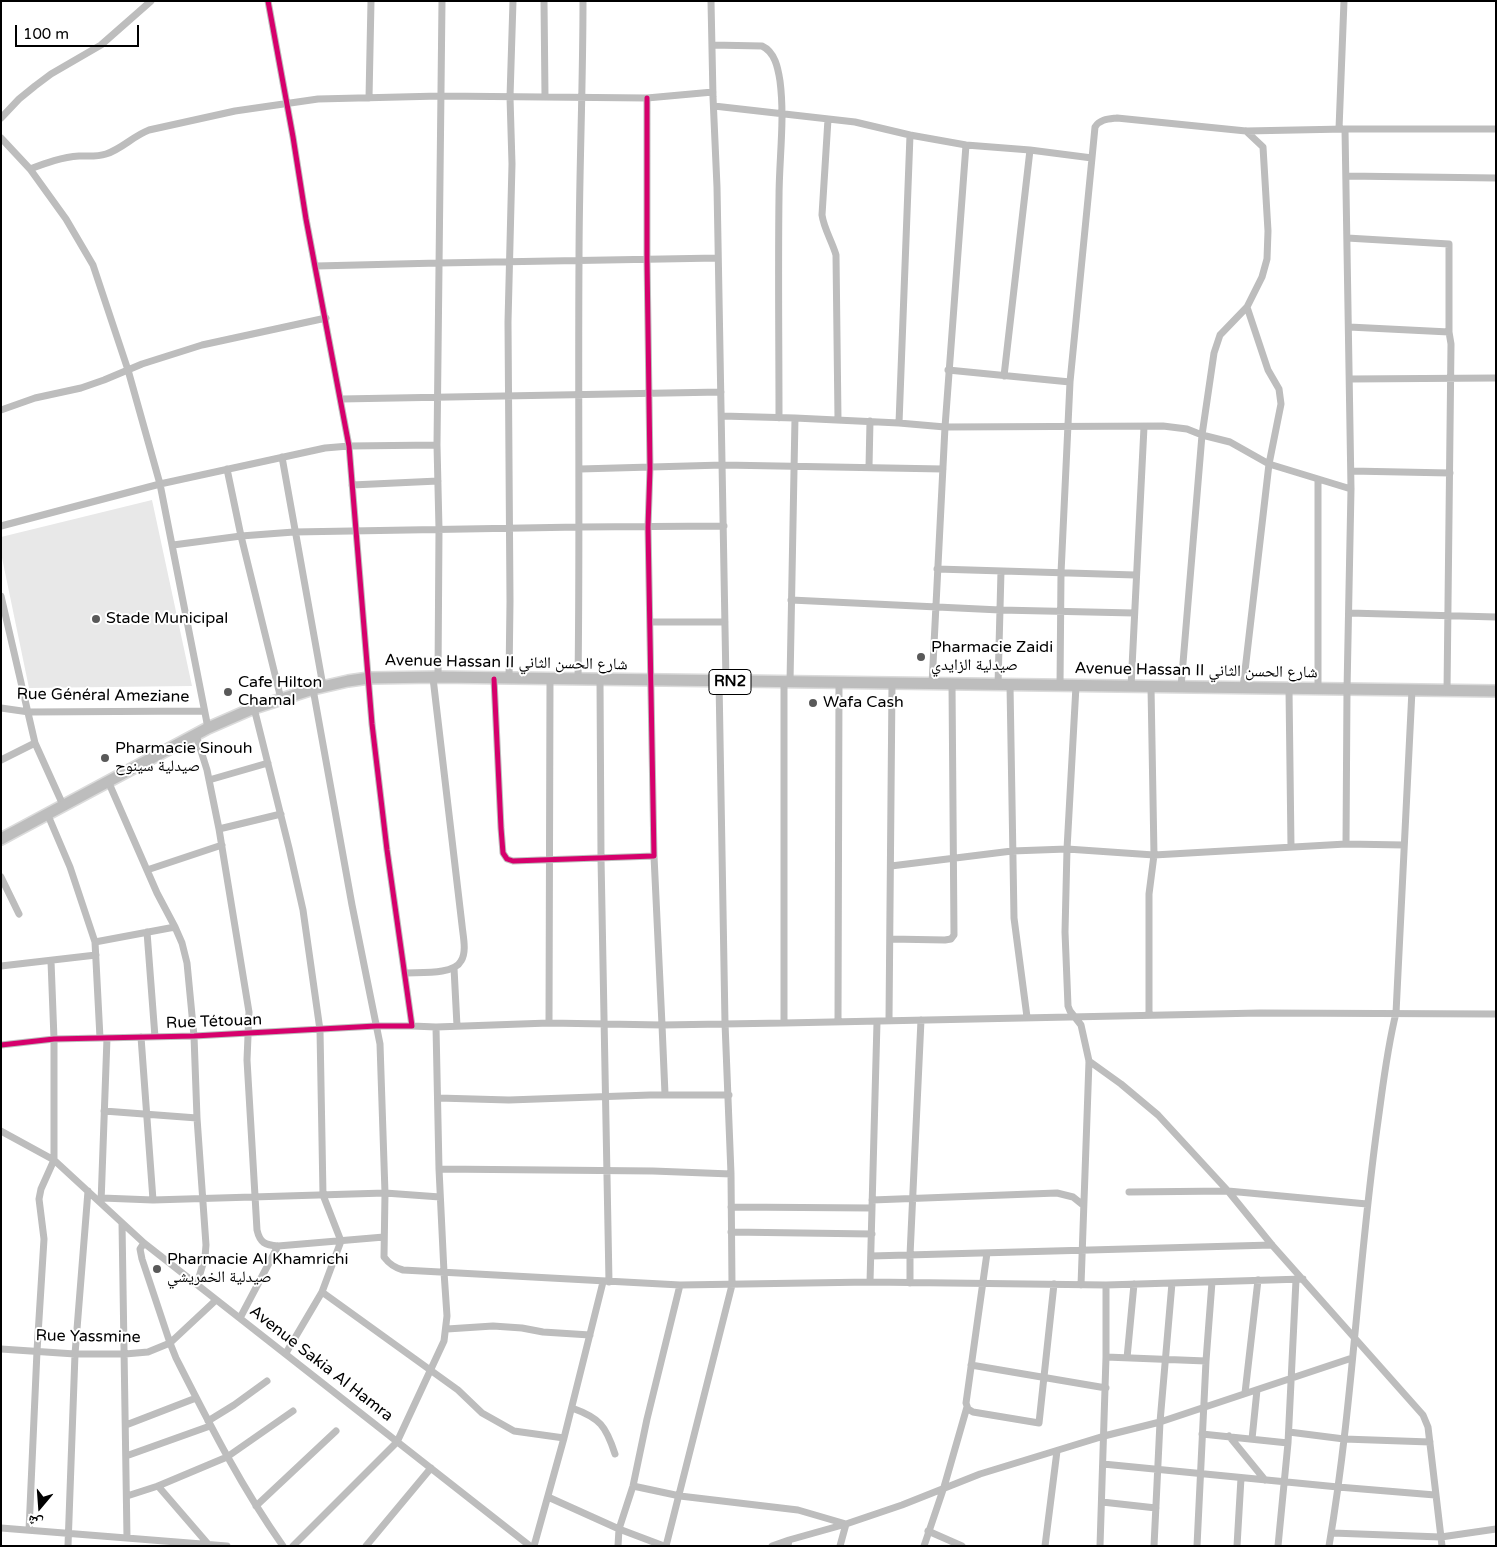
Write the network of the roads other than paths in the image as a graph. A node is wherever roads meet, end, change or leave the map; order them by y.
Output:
1 (151, 1) edge
2 (268, 1) edge
3 (371, 1) edge
4 (442, 1) edge
5 (513, 1) edge
6 (544, 1) edge
7 (583, 1) edge
8 (711, 1) edge
9 (1344, 1) edge
10 (712, 45) junction
11 (713, 92) junction
12 (440, 96) junction
13 (545, 96) junction
14 (583, 96) junction
15 (510, 97) junction
16 (369, 98) junction
17 (647, 98) junction
18 (287, 103) junction
19 (714, 106) junction
20 (782, 114) junction
21 (1, 118) edge
22 (828, 119) junction
23 (1342, 129) junction
24 (1496, 129) edge
25 (1246, 131) junction
26 (910, 135) junction
27 (1, 138) edge
28 (966, 145) junction
29 (1030, 150) junction
30 (1092, 158) junction
31 (30, 169) junction
32 (1346, 176) junction
33 (1496, 178) edge
34 (1347, 238) junction
35 (718, 258) junction
36 (647, 259) junction
37 (579, 261) junction
38 (439, 262) junction
39 (509, 262) junction
40 (316, 266) junction
41 (1247, 307) junction
42 (326, 318) junction
43 (1349, 327) junction
44 (1449, 332) junction
45 (128, 370) junction
46 (948, 370) junction
47 (1004, 376) junction
48 (1451, 377) junction
49 (1496, 378) edge
50 (1350, 379) junction
51 (1070, 382) junction
52 (721, 392) junction
53 (579, 394) junction
54 (649, 394) junction
55 (439, 396) junction
56 (508, 396) junction
57 (341, 399) junction
58 (1, 410) edge
59 (722, 416) junction
60 (779, 418) junction
61 (796, 418) junction
62 (838, 420) junction
63 (870, 421) junction
64 (899, 423) junction
65 (1068, 426) junction
66 (1144, 427) junction
67 (944, 428) junction
68 (1202, 434) junction
69 (437, 445) junction
70 (349, 446) junction
71 (282, 457) junction
72 (1269, 464) junction
73 (723, 465) junction
74 (796, 466) junction
75 (869, 467) junction
76 (650, 468) junction
77 (580, 469) junction
78 (943, 469) junction
79 (228, 470) junction
80 (1351, 472) junction
81 (1450, 473) junction
82 (1318, 479) junction
83 (438, 481) junction
84 (160, 484) junction
85 (352, 485) junction
86 (1351, 489) junction
87 (1, 526) edge
88 (724, 526) junction
89 (579, 527) junction
90 (648, 527) junction
91 (510, 528) junction
92 (439, 529) junction
93 (356, 531) junction
94 (294, 532) junction
95 (241, 536) junction
96 (173, 545) junction
97 (937, 569) junction
98 (1001, 570) junction
99 (1061, 573) junction
100 (1135, 575) junction
101 (1, 596) edge
102 (791, 600) junction
103 (936, 607) junction
104 (1000, 610) junction
105 (1061, 612) junction
106 (1348, 613) junction
107 (1134, 614) junction
108 (1448, 616) junction
109 (1496, 617) edge
110 (650, 622) junction
111 (725, 622) junction
112 (369, 678) junction
113 (436, 678) junction
114 (494, 679) junction
115 (509, 679) junction
116 (550, 679) junction
117 (578, 680) junction
118 (600, 680) junction
119 (651, 681) junction
120 (722, 682) junction
121 (787, 682) junction
122 (839, 683) junction
123 (892, 684) junction
124 (932, 684) junction
125 (952, 684) junction
126 (1004, 685) junction
127 (1060, 686) junction
128 (1076, 686) junction
129 (318, 687) junction
130 (1131, 687) junction
131 (1151, 687) junction
132 (1181, 687) junction
133 (1243, 688) junction
134 (1289, 689) junction
135 (1318, 689) junction
136 (1347, 690) junction
137 (1412, 690) junction
138 (1447, 691) junction
139 (1496, 692) edge
140 (281, 699) junction
141 (1, 708) edge
142 (254, 708) junction
143 (29, 712) junction
144 (204, 712) junction
145 (208, 728) junction
146 (196, 735) junction
147 (35, 743) junction
148 (1, 760) edge
149 (268, 763) junction
150 (209, 780) junction
151 (108, 781) junction
152 (63, 805) junction
153 (47, 813) junction
154 (281, 814) junction
155 (219, 830) junction
156 (1, 839) edge
157 (1346, 844) junction
158 (222, 845) junction
159 (1404, 845) junction
160 (1291, 848) junction
161 (1066, 849) junction
162 (1012, 851) junction
163 (1154, 855) junction
164 (654, 856) junction
165 (601, 858) junction
166 (954, 858) junction
167 (550, 859) junction
168 (891, 866) junction
169 (146, 870) junction
170 (1, 878) edge
171 (19, 914) dead end
172 (175, 927) junction
173 (147, 932) junction
174 (890, 939) junction
175 (95, 942) junction
176 (96, 956) junction
177 (51, 960) junction
178 (1, 966) edge
179 (454, 968) junction
180 (405, 972) junction
181 (1396, 1014) junction
182 (1496, 1014) edge
183 (1149, 1015) junction
184 (1074, 1016) junction
185 (1026, 1017) junction
186 (890, 1020) junction
187 (921, 1020) junction
188 (838, 1022) junction
189 (877, 1022) junction
190 (549, 1023) junction
191 (605, 1023) junction
192 (726, 1023) junction
193 (784, 1024) junction
194 (662, 1025) junction
195 (376, 1026) junction
196 (412, 1026) junction
197 (436, 1026) junction
198 (457, 1026) junction
199 (320, 1030) junction
200 (248, 1033) junction
201 (194, 1036) junction
202 (141, 1037) junction
203 (155, 1037) junction
204 (104, 1038) junction
205 (54, 1039) junction
206 (1, 1046) edge
207 (1089, 1061) junction
208 (665, 1094) junction
209 (729, 1095) junction
210 (606, 1096) junction
211 (438, 1098) junction
212 (104, 1111) junction
213 (147, 1114) junction
214 (197, 1118) junction
215 (1, 1131) edge
216 (54, 1160) junction
217 (439, 1169) junction
218 (607, 1170) junction
219 (731, 1174) junction
220 (88, 1191) junction
221 (1228, 1191) junction
222 (1129, 1192) dead end
223 (385, 1193) junction
224 (323, 1195) junction
225 (255, 1196) junction
226 (440, 1196) junction
227 (202, 1198) junction
228 (153, 1200) junction
229 (872, 1200) junction
230 (913, 1200) junction
231 (101, 1201) junction
232 (1367, 1204) junction
233 (1083, 1205) junction
234 (731, 1207) junction
235 (872, 1208) junction
236 (122, 1223) junction
237 (731, 1232) junction
238 (872, 1234) junction
239 (384, 1237) junction
240 (341, 1241) junction
241 (144, 1243) junction
242 (1272, 1245) junction
243 (278, 1246) junction
244 (1082, 1250) junction
245 (988, 1253) junction
246 (910, 1255) junction
247 (871, 1256) junction
248 (444, 1272) junction
249 (1299, 1279) junction
250 (1258, 1280) junction
251 (606, 1282) junction
252 (870, 1282) junction
253 (910, 1282) junction
254 (1212, 1282) junction
255 (983, 1283) junction
256 (1172, 1283) junction
257 (197, 1284) junction
258 (1054, 1284) junction
259 (1134, 1284) junction
260 (732, 1285) junction
261 (1080, 1285) junction
262 (1106, 1285) junction
263 (680, 1286) junction
264 (322, 1292) junction
265 (216, 1300) junction
266 (240, 1318) junction
267 (446, 1329) junction
268 (590, 1335) junction
269 (1354, 1336) junction
270 (170, 1343) junction
271 (1, 1349) edge
272 (36, 1351) junction
273 (286, 1353) junction
274 (75, 1354) junction
275 (125, 1354) junction
276 (1106, 1358) junction
277 (1127, 1358) junction
278 (1352, 1358) junction
279 (1165, 1360) junction
280 (1206, 1361) junction
281 (971, 1366) junction
282 (431, 1371) junction
283 (1044, 1378) junction
284 (1291, 1378) junction
285 (267, 1381) dead end
286 (1106, 1388) junction
287 (1257, 1390) junction
288 (1246, 1393) junction
289 (196, 1398) junction
290 (967, 1407) junction
291 (1204, 1407) junction
292 (572, 1408) junction
293 (293, 1411) dead end
294 (1160, 1422) junction
295 (209, 1423) junction
296 (126, 1425) junction
297 (336, 1431) dead end
298 (1288, 1432) junction
299 (1202, 1434) junction
300 (1104, 1436) junction
301 (1229, 1436) junction
302 (564, 1438) junction
303 (1252, 1439) junction
304 (1344, 1439) junction
305 (397, 1442) junction
306 (1430, 1442) junction
307 (1288, 1443) junction
308 (1057, 1450) junction
309 (615, 1454) dead end
310 (126, 1456) junction
311 (227, 1457) junction
312 (1103, 1464) junction
313 (431, 1468) junction
314 (1158, 1469) junction
315 (1201, 1474) junction
316 (1241, 1478) junction
317 (1265, 1480) junction
318 (1285, 1482) junction
319 (158, 1486) junction
320 (633, 1486) junction
321 (944, 1487) junction
322 (1338, 1488) junction
323 (1435, 1495) junction
324 (127, 1496) junction
325 (680, 1496) junction
326 (548, 1497) junction
327 (1102, 1502) junction
328 (256, 1506) junction
329 (1156, 1508) junction
330 (846, 1524) junction
331 (1, 1528) edge
332 (619, 1529) junction
333 (1496, 1529) edge
334 (29, 1530) junction
335 (928, 1531) junction
336 (69, 1532) junction
337 (1332, 1533) junction
338 (127, 1538) junction
339 (1441, 1538) junction
340 (788, 1543) edge
341 (184, 1544) edge
342 (208, 1544) junction
343 (68, 1546) edge
344 (226, 1546) edge
345 (283, 1546) edge
346 (293, 1546) edge
347 (366, 1546) edge
348 (532, 1546) edge
349 (618, 1546) edge
350 (665, 1546) edge
351 (772, 1546) edge
352 (840, 1546) edge
353 (924, 1546) edge
354 (962, 1546) edge
355 (1045, 1546) edge
356 (1100, 1546) edge
357 (1154, 1546) edge
358 (1197, 1546) edge
359 (1237, 1546) edge
360 (1278, 1546) edge
361 (1330, 1546) edge
362 (1442, 1546) edge

1 - 21 street
2 - 18 street
3 - 16 street
4 - 12 street
5 - 15 street
6 - 13 street
7 - 14 street
8 - 10 street
9 - 23 street
10 - 11 street
10 - 20 street
11 - 17 street
11 - 19 street
12 - 15 street
12 - 16 street
12 - 38 street
13 - 14 street
13 - 15 street
14 - 17 street
14 - 37 street
15 - 39 street
16 - 18 street
17 - 36 street
18 - 31 street
18 - 40 street
19 - 20 street
19 - 35 street
20 - 22 street
20 - 60 street
22 - 26 street
22 - 62 street
23 - 24 street
23 - 25 street
23 - 32 street
25 - 30 street
25 - 41 street
26 - 28 street
26 - 64 street
27 - 31 street
28 - 29 street
28 - 46 street
29 - 30 street
29 - 47 street
30 - 51 street
31 - 45 street
32 - 33 street
32 - 34 street
34 - 43 street
34 - 44 street
35 - 36 street
35 - 52 street
36 - 37 street
36 - 54 street
37 - 39 street
37 - 53 street
38 - 39 street
38 - 40 street
38 - 55 street
39 - 56 street
40 - 42 street
41 - 68 street
41 - 72 street
42 - 45 street
42 - 57 street
43 - 44 street
43 - 50 street
44 - 48 street
45 - 58 street
45 - 84 street
46 - 47 street
46 - 67 street
47 - 51 street
48 - 49 street
48 - 50 street
48 - 81 street
50 - 80 street
51 - 65 street
52 - 54 street
52 - 59 street
53 - 54 street
53 - 56 street
53 - 77 street
54 - 76 street
55 - 56 street
55 - 57 street
55 - 69 street
56 - 91 street
57 - 70 street
59 - 60 street
59 - 73 street
60 - 61 street
61 - 62 street
61 - 74 street
62 - 63 street
63 - 64 street
63 - 75 street
64 - 67 street
65 - 66 street
65 - 67 street
65 - 99 street
66 - 68 street
66 - 100 street
67 - 78 street
68 - 72 street
68 - 132 street
69 - 70 street
69 - 83 street
70 - 71 street
70 - 85 street
71 - 79 street
71 - 94 street
72 - 82 street
72 - 133 street
73 - 74 street
73 - 76 street
73 - 88 street
74 - 75 street
74 - 102 street
75 - 78 street
76 - 77 street
76 - 90 street
77 - 89 street
78 - 97 street
79 - 84 street
79 - 95 street
80 - 81 street
80 - 86 street
81 - 108 street
82 - 86 street
82 - 135 street
83 - 85 street
83 - 92 street
84 - 87 street
84 - 96 street
85 - 93 street
86 - 106 street
88 - 90 street
88 - 111 street
89 - 90 street
89 - 91 street
89 - 117 street
90 - 110 street
91 - 92 street
91 - 115 street
92 - 93 street
92 - 113 street
93 - 94 street
93 - 112 street
94 - 95 street
94 - 129 street
95 - 96 street
95 - 140 street
96 - 144 street
97 - 98 street
97 - 103 street
98 - 99 street
98 - 104 street
99 - 100 street
99 - 105 street
100 - 107 street
101 - 143 street
102 - 103 street
102 - 121 street
103 - 104 street
103 - 124 street
104 - 105 street
104 - 126 street
105 - 107 street
105 - 127 street
106 - 108 street
106 - 136 street
107 - 130 street
108 - 109 street
108 - 138 street
110 - 111 street
110 - 119 street
111 - 120 street
112 - 113 main road, Avenue Hassan II شارع الحسن الثاني / RN2
112 - 129 main road, Avenue Hassan II شارع الحسن الثاني / RN2
112 - 180 street
113 - 114 main road, Avenue Hassan II شارع الحسن الثاني / RN2
113 - 179 street
114 - 115 main road, Avenue Hassan II شارع الحسن الثاني / RN2
114 - 167 street
115 - 116 main road, Avenue Hassan II شارع الحسن الثاني / RN2
116 - 117 main road, Avenue Hassan II شارع الحسن الثاني / RN2
116 - 167 street
117 - 118 main road, Avenue Hassan II شارع الحسن الثاني / RN2
118 - 119 main road, Avenue Hassan II شارع الحسن الثاني / RN2
118 - 165 street
119 - 120 main road, Avenue Hassan II شارع الحسن الثاني / RN2
119 - 164 street
120 - 121 main road, Avenue Hassan II شارع الحسن الثاني / RN2
120 - 192 street
121 - 122 main road, Avenue Hassan II شارع الحسن الثاني / RN2
121 - 193 street
122 - 123 main road, Avenue Hassan II شارع الحسن الثاني / RN2
122 - 188 street
123 - 124 main road, Avenue Hassan II شارع الحسن الثاني / RN2
123 - 168 street
124 - 125 main road, Avenue Hassan II شارع الحسن الثاني / RN2
125 - 126 main road, Avenue Hassan II شارع الحسن الثاني / RN2
125 - 166 street
126 - 127 main road, Avenue Hassan II شارع الحسن الثاني / RN2
126 - 162 street
127 - 128 main road, Avenue Hassan II شارع الحسن الثاني / RN2
128 - 130 main road, Avenue Hassan II شارع الحسن الثاني / RN2
128 - 161 street
129 - 140 main road, Avenue Hassan II شارع الحسن الثاني / RN2
129 - 195 street
130 - 131 main road, Avenue Hassan II شارع الحسن الثاني / RN2
131 - 132 main road, Avenue Hassan II شارع الحسن الثاني / RN2
131 - 163 street
132 - 133 main road, Avenue Hassan II شارع الحسن الثاني / RN2
133 - 134 main road, Avenue Hassan II شارع الحسن الثاني / RN2
134 - 135 main road, Avenue Hassan II شارع الحسن الثاني / RN2
134 - 160 street
135 - 136 main road, Avenue Hassan II شارع الحسن الثاني / RN2
136 - 137 main road, Avenue Hassan II شارع الحسن الثاني / RN2
136 - 157 street
137 - 138 main road, Avenue Hassan II شارع الحسن الثاني / RN2
137 - 159 street
138 - 139 main road, Avenue Hassan II شارع الحسن الثاني / RN2
140 - 142 main road, Avenue Hassan II شارع الحسن الثاني / RN2
141 - 143 street, Rue Général Ameziane
142 - 145 main road, Avenue Hassan II شارع الحسن الثاني / RN2
142 - 149 street
143 - 144 street, Rue Général Ameziane
143 - 147 street
144 - 145 street
145 - 146 main road, Avenue Hassan II شارع الحسن الثاني / RN2
146 - 150 street
146 - 151 main road, Avenue Hassan II شارع الحسن الثاني / RN2
147 - 148 street
147 - 152 street
149 - 150 street
149 - 154 street
150 - 155 street
151 - 152 main road, Avenue Hassan II شارع الحسن الثاني / RN2
151 - 169 street
152 - 153 main road, Avenue Hassan II شارع الحسن الثاني / RN2
153 - 156 main road, Avenue Hassan II شارع الحسن الثاني / RN2
153 - 175 street
154 - 155 street
154 - 199 street
155 - 158 street
157 - 159 street
157 - 160 street
158 - 169 street
158 - 200 street
159 - 181 street
160 - 163 street
161 - 162 street
161 - 163 street
161 - 184 street
162 - 166 street
162 - 185 street
163 - 183 street
164 - 165 street
164 - 194 street
165 - 167 street
165 - 191 street
166 - 168 street
166 - 174 street
167 - 190 street
168 - 174 street
169 - 172 street
170 - 171 street
172 - 173 street
172 - 201 street
173 - 175 street
173 - 203 street
174 - 186 street
175 - 176 street
176 - 177 street
176 - 204 street
177 - 178 street
177 - 205 street
179 - 180 street
179 - 198 street
180 - 196 street
181 - 182 street, Rue Tétouan
181 - 183 street, Rue Tétouan
181 - 232 street
183 - 184 street, Rue Tétouan
184 - 185 street, Rue Tétouan
184 - 207 street
185 - 187 street, Rue Tétouan
186 - 187 street, Rue Tétouan
186 - 189 street, Rue Tétouan
187 - 230 street
188 - 189 street, Rue Tétouan
188 - 193 street, Rue Tétouan
189 - 229 street
190 - 191 street, Rue Tétouan
190 - 198 street, Rue Tétouan
191 - 194 street, Rue Tétouan
191 - 210 street
192 - 193 street, Rue Tétouan
192 - 194 street, Rue Tétouan
192 - 209 street
194 - 208 street
195 - 196 street, Rue Tétouan
195 - 199 street, Rue Tétouan
195 - 223 street
196 - 197 street, Rue Tétouan
197 - 198 street, Rue Tétouan
197 - 211 street
199 - 200 street, Rue Tétouan
199 - 224 street
200 - 201 street, Rue Tétouan
200 - 225 street
201 - 203 street, Rue Tétouan
201 - 214 street
202 - 203 street, Rue Tétouan
202 - 204 street, Rue Tétouan
202 - 213 street
204 - 205 street, Rue Tétouan
204 - 212 street
205 - 206 street, Rue Tétouan
205 - 216 street
207 - 221 street
207 - 233 street
208 - 209 street
208 - 210 street
209 - 219 street
210 - 211 street
210 - 218 street
211 - 217 street
212 - 213 street
212 - 231 street
213 - 214 street
213 - 228 street
214 - 227 street
215 - 216 street, Avenue Sakia Al Hamra
216 - 220 street, Avenue Sakia Al Hamra
216 - 272 street
217 - 218 street
217 - 226 street
218 - 219 street
218 - 251 street
219 - 234 street
220 - 231 street, Avenue Sakia Al Hamra
220 - 274 street
221 - 222 street
221 - 232 street
221 - 242 street
223 - 224 street
223 - 226 street
223 - 239 street
224 - 225 street
224 - 240 street
225 - 227 street
225 - 243 street
226 - 248 street
227 - 228 street
227 - 257 street
228 - 231 street
229 - 230 street
229 - 235 street
230 - 233 street
230 - 246 street
231 - 236 street, Avenue Sakia Al Hamra
232 - 269 street
233 - 244 street
234 - 235 street
234 - 237 street
235 - 238 street
236 - 241 street, Avenue Sakia Al Hamra
236 - 275 street
237 - 238 street
237 - 260 street
238 - 247 street
239 - 240 street
239 - 248 street
240 - 243 street
240 - 264 street
241 - 257 street, Avenue Sakia Al Hamra
241 - 270 street
242 - 244 street
242 - 249 street
243 - 266 street
244 - 245 street
244 - 261 street
245 - 246 street
245 - 255 street
246 - 247 street
246 - 253 street
247 - 252 street
248 - 251 street
248 - 267 street
249 - 250 street
249 - 269 street
249 - 284 street
250 - 254 street
250 - 288 street
251 - 263 street
251 - 268 street
252 - 253 street
252 - 260 street
253 - 255 street
254 - 256 street
254 - 280 street
255 - 258 street
255 - 281 street
256 - 259 street
256 - 279 street
257 - 265 street, Avenue Sakia Al Hamra
258 - 261 street
258 - 283 street
259 - 262 street
259 - 277 street
260 - 263 street
260 - 325 street
261 - 262 street
262 - 276 street
263 - 320 street
264 - 273 street
264 - 282 street
265 - 266 street, Avenue Sakia Al Hamra
265 - 270 street, Rue Yassmine
266 - 273 street, Avenue Sakia Al Hamra
267 - 268 street
267 - 282 street
268 - 292 street
269 - 278 street
269 - 306 street
270 - 275 street, Rue Yassmine
270 - 289 street
271 - 272 street, Rue Yassmine
272 - 274 street, Rue Yassmine
272 - 334 street
273 - 305 street, Avenue Sakia Al Hamra
274 - 275 street, Rue Yassmine
274 - 336 street
275 - 296 street
276 - 277 street
276 - 286 street
277 - 279 street
278 - 284 street
278 - 304 street
279 - 280 street
279 - 294 street
280 - 291 street
281 - 283 street
281 - 290 street
282 - 302 street
282 - 305 street
283 - 286 street
283 - 290 street
284 - 287 street
284 - 298 street
285 - 295 street
286 - 300 street
287 - 288 street
287 - 303 street
288 - 291 street
289 - 295 street
289 - 296 street
290 - 321 street
291 - 294 street
291 - 299 street
292 - 302 street
292 - 309 street
293 - 311 street
294 - 300 street
294 - 314 street
295 - 310 street
295 - 311 street
296 - 310 street
297 - 328 street
298 - 304 street
298 - 307 street
299 - 301 street
299 - 315 street
300 - 308 street
300 - 312 street
301 - 303 street
301 - 317 street
302 - 326 street
303 - 307 street
304 - 306 street
304 - 322 street
305 - 313 street, Avenue Sakia Al Hamra
305 - 346 street
306 - 323 street
307 - 318 street
308 - 321 street
308 - 355 street
310 - 324 street
311 - 319 street
311 - 328 street
312 - 314 street
312 - 327 street
313 - 347 street
313 - 348 street, Avenue Sakia Al Hamra
314 - 315 street
314 - 329 street
315 - 316 street
315 - 358 street
316 - 317 street
316 - 359 street
317 - 318 street
318 - 322 street
318 - 360 street
319 - 324 street
319 - 342 street
320 - 325 street
320 - 332 street
321 - 330 street
321 - 335 street
322 - 323 street
322 - 337 street
323 - 339 street
324 - 338 street
325 - 330 street
325 - 350 street
326 - 332 street
326 - 348 street
327 - 329 street
327 - 356 street
328 - 345 street
329 - 357 street
330 - 340 street
330 - 352 street
331 - 334 street
332 - 349 street
332 - 350 street
333 - 339 street
334 - 336 street
335 - 353 street
335 - 354 street
336 - 338 street
336 - 343 street
337 - 339 street
337 - 361 street
338 - 341 street
339 - 362 street
340 - 351 street
341 - 342 street
342 - 344 street

